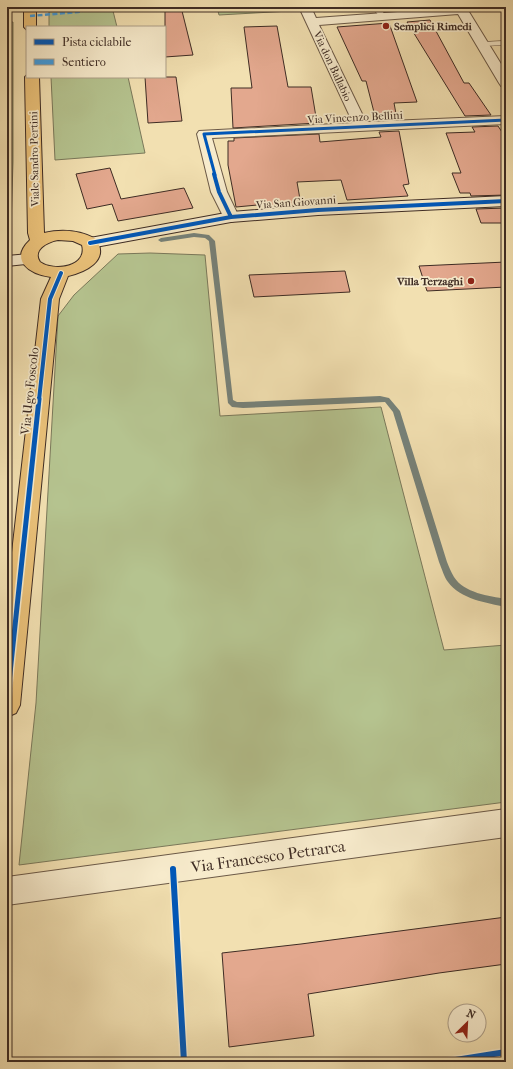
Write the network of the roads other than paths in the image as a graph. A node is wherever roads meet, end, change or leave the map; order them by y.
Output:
1 (30, 7) edge
2 (305, 7) edge
3 (461, 8) edge
4 (378, 12) edge
5 (312, 22) junction
6 (30, 26) edge
7 (506, 43) edge
8 (483, 44) junction
9 (32, 78) edge
10 (506, 83) edge
11 (506, 120) edge
12 (361, 126) junction
13 (506, 201) edge
14 (230, 217) junction
15 (39, 242) junction
16 (90, 243) junction
17 (29, 259) junction
18 (7, 261) edge
19 (61, 273) junction
20 (7, 705) edge
21 (506, 823) edge
22 (7, 891) edge

1 - 6 main road
2 - 5 street, Via don Ballabio
3 - 4 street
3 - 8 street
4 - 5 street
5 - 12 street, Via don Ballabio
7 - 8 lane
8 - 10 street
9 - 15 main road, Viale Sandro Pertini
11 - 12 street, Via Vincenzo Bellini
12 - 14 street, Via Vincenzo Bellini
13 - 14 street, Via San Giovanni
14 - 16 street, Via San Giovanni
15 - 16 main road
15 - 17 main road
16 - 19 main road
17 - 18 street
17 - 19 main road
19 - 20 main road, Via Ugo Foscolo
21 - 22 street, Via Francesco Petrarca

